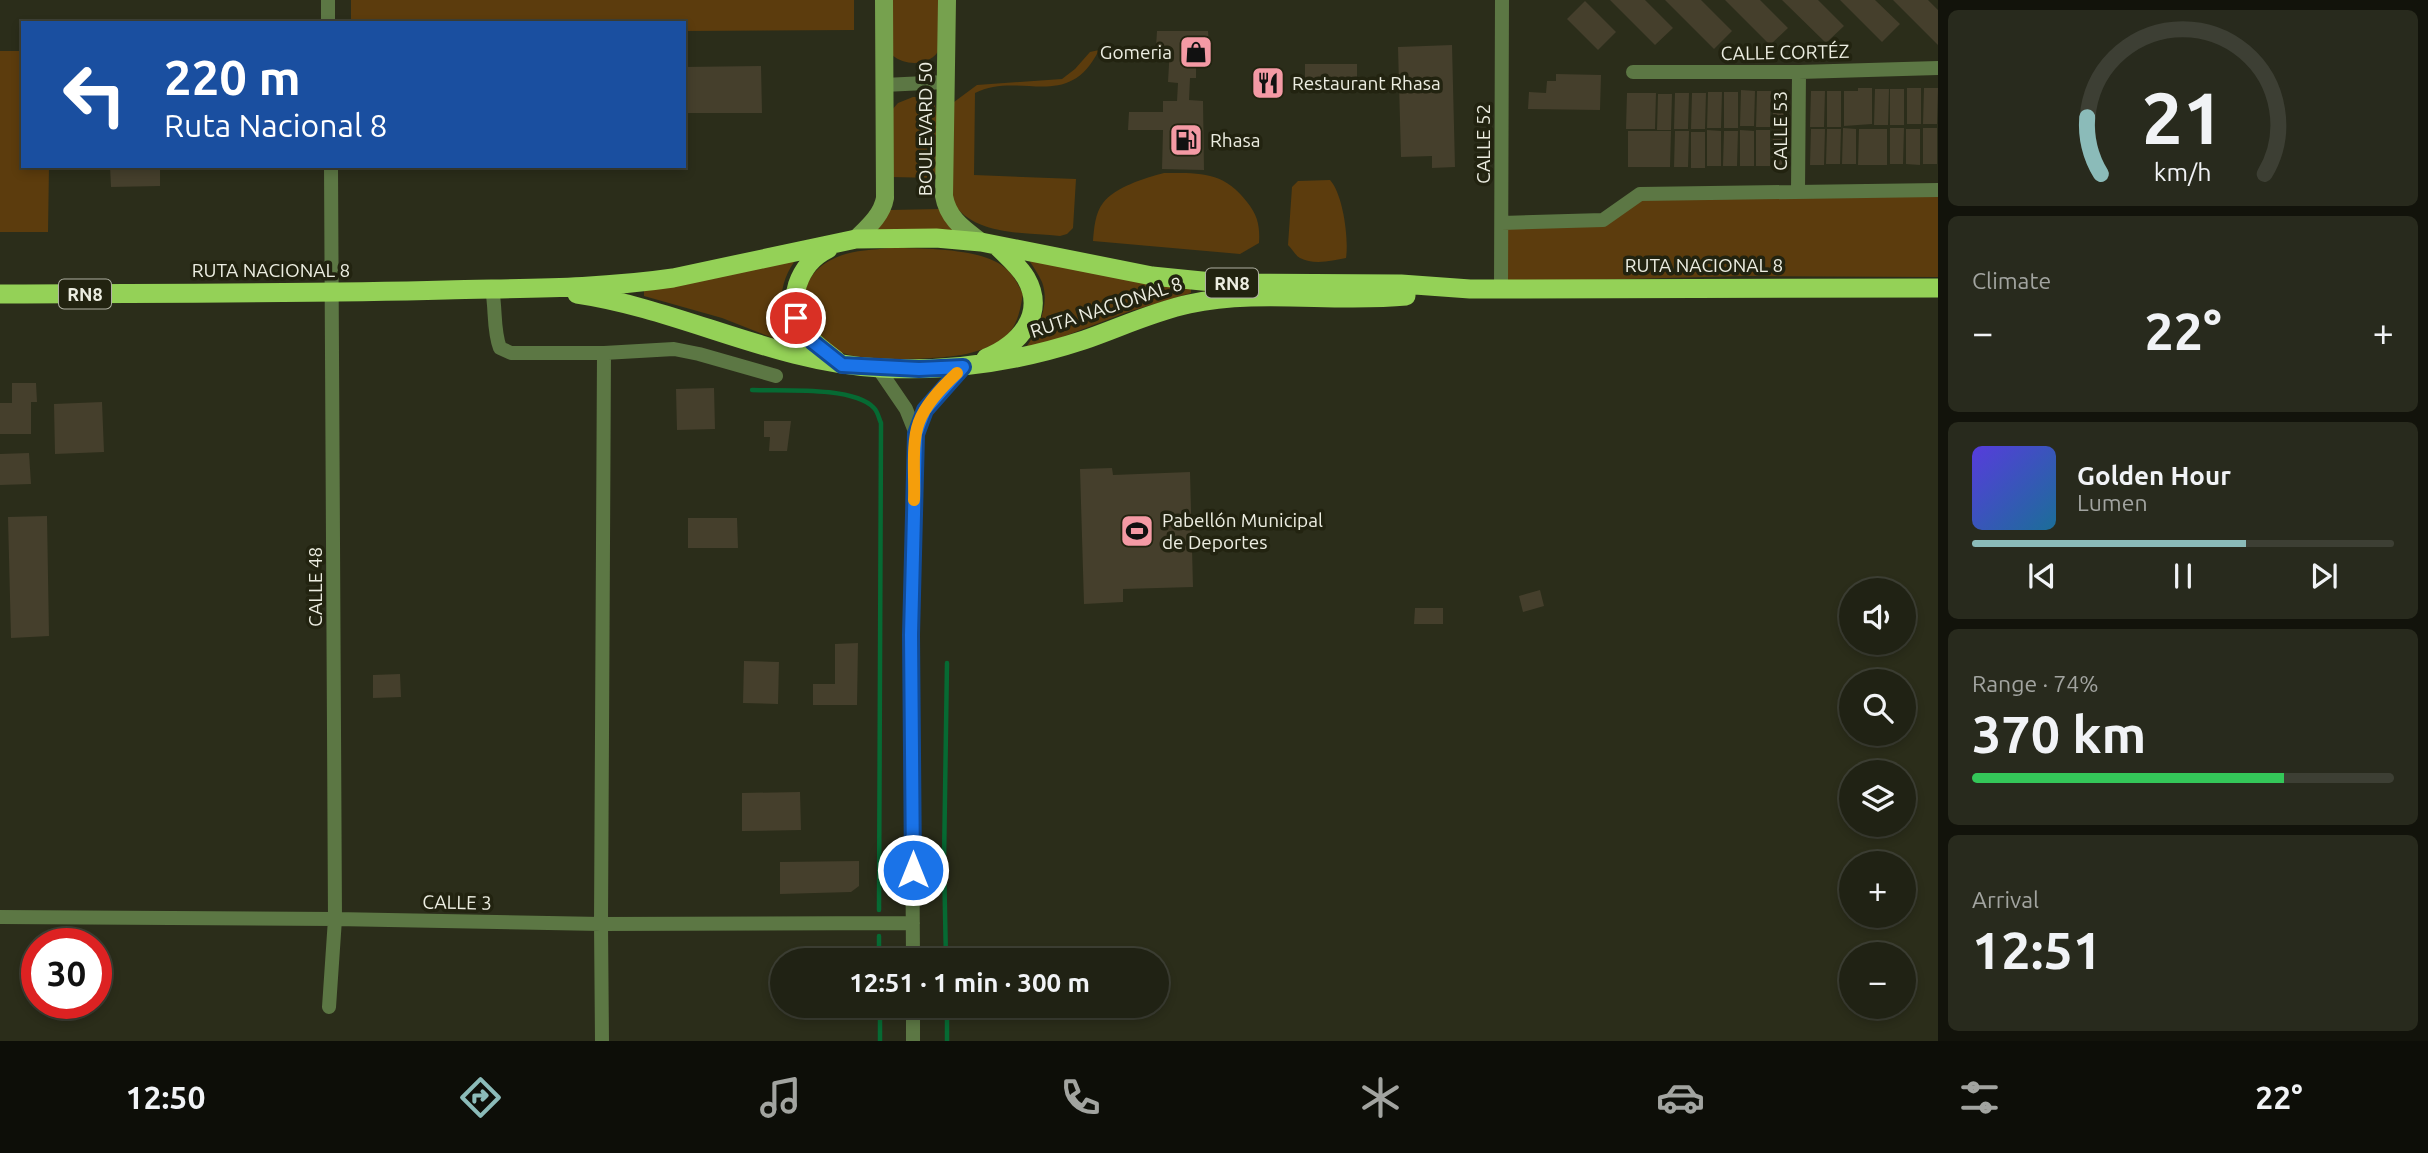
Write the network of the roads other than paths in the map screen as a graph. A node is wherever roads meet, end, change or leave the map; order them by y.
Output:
1 (328, 0) edge
2 (884, 0) edge
3 (947, 0) edge
4 (1502, 0) edge
5 (328, 21) edge
6 (1938, 68) edge
7 (1633, 72) dead end
8 (1799, 72) junction
9 (946, 82) junction
10 (884, 85) junction
11 (331, 168) edge
12 (1798, 190) junction
13 (1938, 190) edge
14 (1502, 223) junction
15 (847, 242) junction
16 (989, 244) junction
17 (1501, 288) junction
18 (1938, 288) edge
19 (492, 289) junction
20 (542, 289) junction
21 (1470, 289) junction
22 (333, 293) junction
23 (0, 294) edge
24 (604, 353) junction
25 (842, 365) junction
26 (965, 367) junction
27 (878, 368) junction
28 (776, 376) dead end
29 (916, 434) junction
30 (0, 917) edge
31 (335, 919) junction
32 (913, 923) junction
33 (601, 924) junction
34 (913, 948) edge
35 (329, 1007) dead end
36 (913, 1018) edge
37 (602, 1041) edge
38 (912, 1041) edge

1 - 5 street
2 - 10 main road, BOULEVARD 50
3 - 9 main road, BOULEVARD 50
4 - 14 street, CALLE 52
6 - 8 street, CALLE CORTÉZ
7 - 8 street, CALLE CORTÉZ
8 - 12 street, CALLE 53
9 - 10 street
9 - 16 main road, BOULEVARD 50
10 - 15 main road, BOULEVARD 50
11 - 22 street, CALLE 48
12 - 13 street
12 - 14 street
14 - 17 street, CALLE 52
15 - 16 highway, RUTA NACIONAL 8 / RN8
15 - 20 highway, RUTA NACIONAL 8 / RN8
15 - 25 highway
16 - 21 highway, RUTA NACIONAL 8 / RN8
16 - 26 highway, RUTA NACIONAL 8 / RN8
17 - 18 highway, RUTA NACIONAL 8 / RN8
17 - 21 highway, RUTA NACIONAL 8 / RN8
19 - 20 highway, RUTA NACIONAL 8 / RN8
19 - 22 highway, RUTA NACIONAL 8 / RN8
19 - 24 street
20 - 25 highway, RUTA NACIONAL 8 / RN8
21 - 26 highway, RUTA NACIONAL 8 / RN8
22 - 23 highway, RUTA NACIONAL 8 / RN8
22 - 31 street, CALLE 48
24 - 28 street
24 - 33 street
25 - 27 highway, RUTA NACIONAL 8 / RN8
26 - 27 highway, RUTA NACIONAL 8 / RN8
26 - 29 street
27 - 29 street
29 - 32 street
30 - 31 street, CALLE 3
31 - 33 street, CALLE 3
31 - 35 street, CALLE 48
32 - 33 street, CALLE 3
32 - 34 street
33 - 37 street
36 - 38 street

